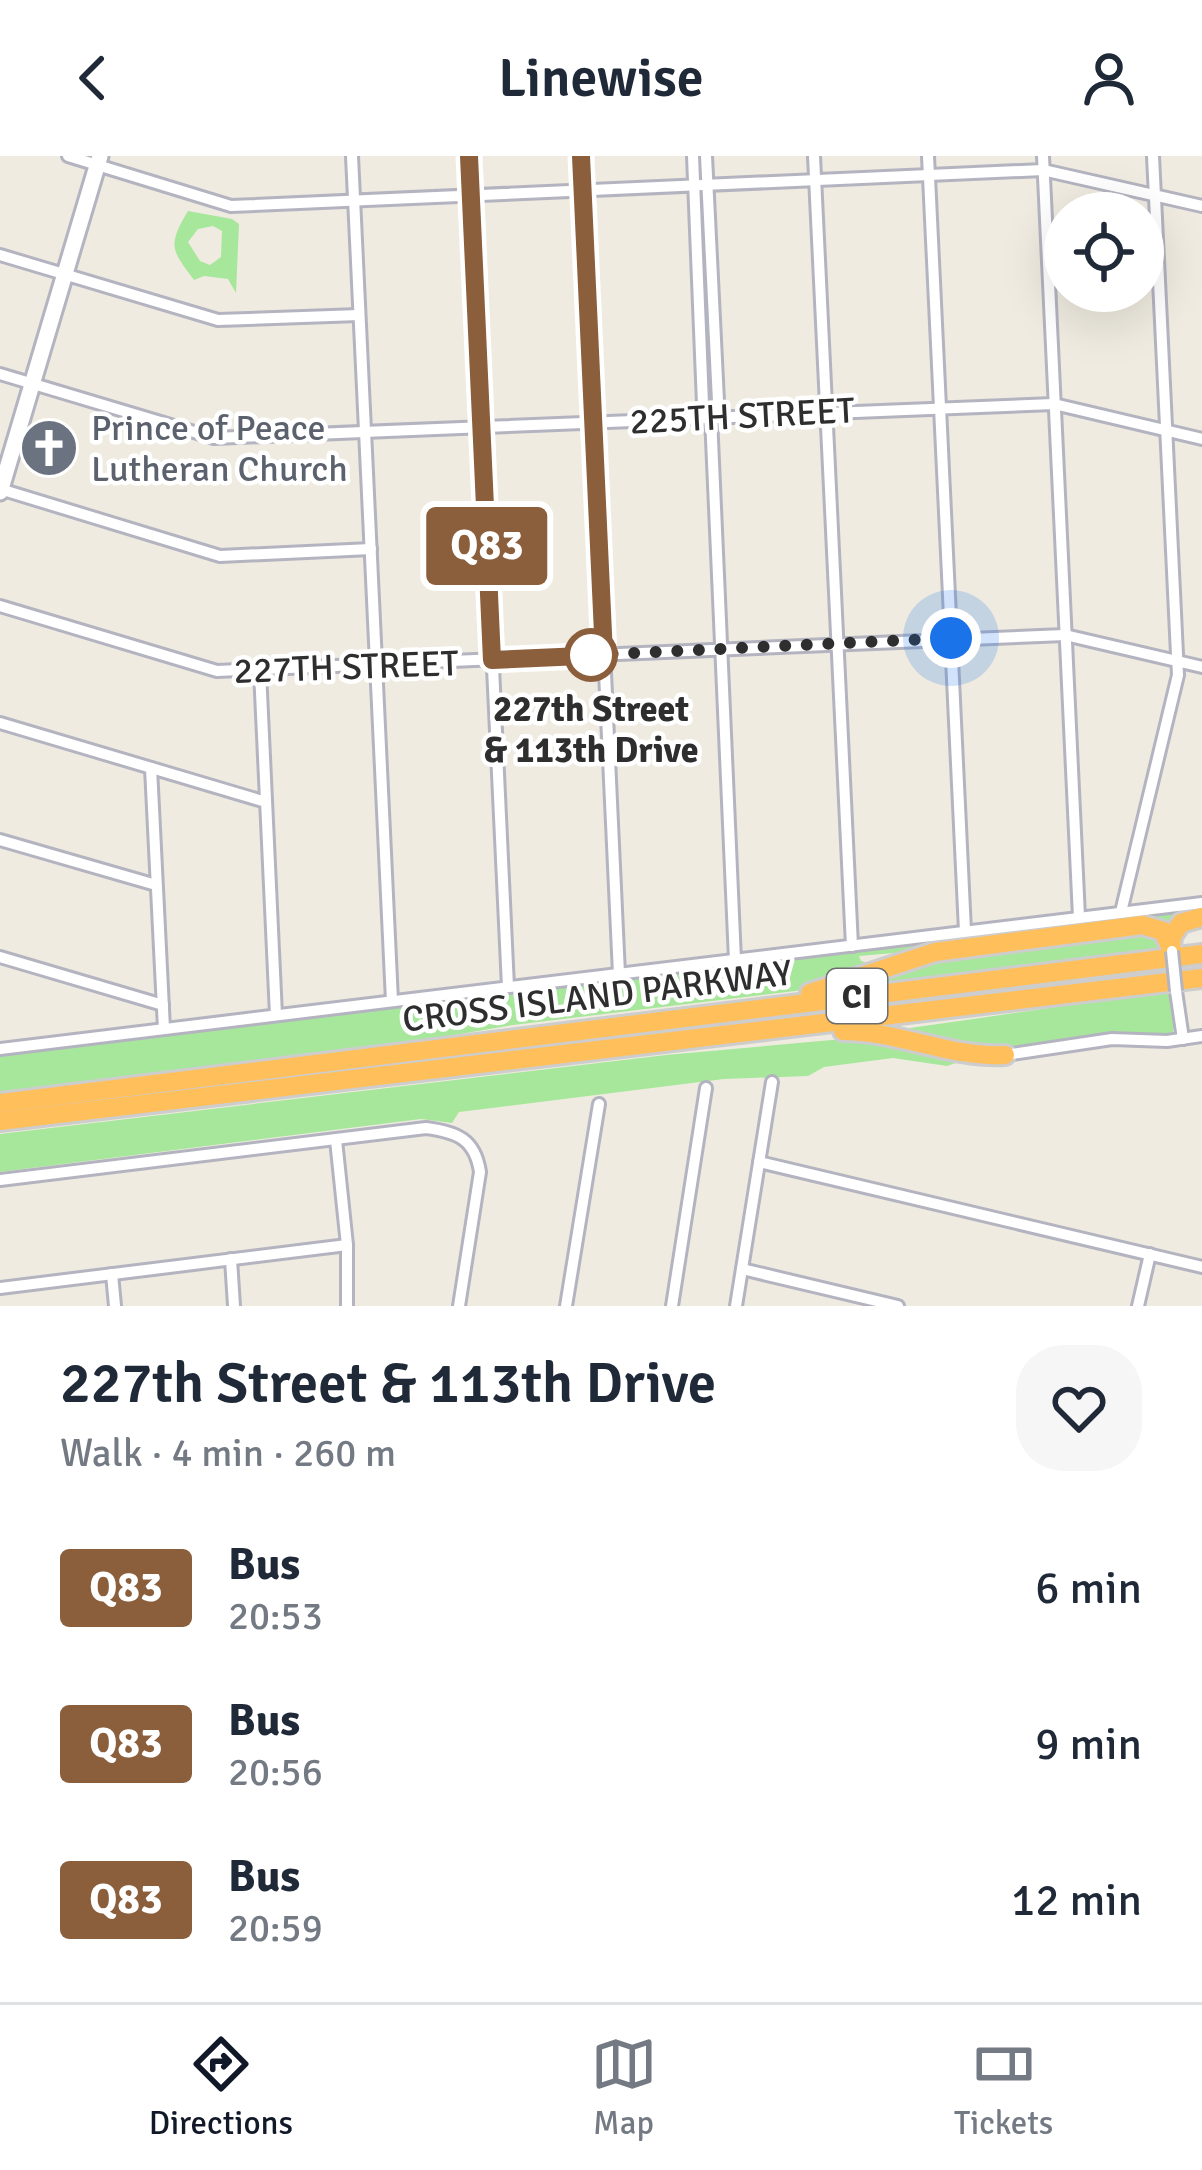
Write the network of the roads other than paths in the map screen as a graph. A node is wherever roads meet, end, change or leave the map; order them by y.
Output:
1 (68, 156) edge
2 (352, 156) edge
3 (469, 156) edge
4 (580, 156) edge
5 (693, 156) edge
6 (706, 156) edge
7 (814, 156) edge
8 (928, 156) edge
9 (1153, 156) edge
10 (99, 160) edge
11 (1043, 163) edge
12 (929, 173) junction
13 (815, 179) junction
14 (694, 184) junction
15 (708, 184) junction
16 (582, 189) junction
17 (1144, 192) edge
18 (1155, 192) edge
19 (470, 195) junction
20 (1164, 197) edge
21 (354, 200) junction
22 (1202, 206) edge
23 (0, 255) edge
24 (65, 274) junction
25 (714, 299) junction
26 (699, 300) junction
27 (1160, 312) edge
28 (359, 315) junction
29 (0, 374) edge
30 (33, 383) junction
31 (1054, 404) junction
32 (940, 406) junction
33 (826, 412) junction
34 (711, 417) junction
35 (593, 422) junction
36 (481, 428) junction
37 (1166, 430) junction
38 (364, 433) junction
39 (1202, 439) edge
40 (0, 490) edge
41 (370, 549) junction
42 (0, 606) edge
43 (1065, 635) junction
44 (951, 638) junction
45 (837, 644) junction
46 (720, 649) junction
47 (604, 655) junction
48 (492, 660) junction
49 (1177, 661) junction
50 (376, 666) junction
51 (1202, 667) edge
52 (260, 671) junction
53 (0, 723) edge
54 (152, 769) junction
55 (266, 802) junction
56 (0, 839) edge
57 (156, 885) junction
58 (1202, 903) edge
59 (1121, 912) junction
60 (1079, 917) junction
61 (1202, 917) edge
62 (964, 931) junction
63 (852, 946) junction
64 (1172, 951) junction
65 (1202, 955) edge
66 (0, 957) edge
67 (735, 960) junction
68 (620, 974) junction
69 (1202, 978) edge
70 (508, 987) junction
71 (392, 1001) junction
72 (163, 1004) junction
73 (753, 1009) junction
74 (276, 1016) junction
75 (164, 1029) junction
76 (748, 1033) junction
77 (1202, 1036) edge
78 (1183, 1040) junction
79 (0, 1049) edge
80 (1005, 1054) joint
81 (772, 1082) dead end
82 (706, 1088) dead end
83 (0, 1103) edge
84 (599, 1105) dead end
85 (0, 1121) edge
86 (337, 1140) junction
87 (759, 1162) junction
88 (0, 1180) edge
89 (346, 1245) junction
90 (1150, 1255) junction
91 (231, 1259) junction
92 (1202, 1267) edge
93 (742, 1269) junction
94 (112, 1274) junction
95 (0, 1288) edge
96 (2, 1306) edge
97 (115, 1306) edge
98 (234, 1306) edge
99 (347, 1306) edge
100 (459, 1306) edge
101 (566, 1306) edge
102 (672, 1306) edge
103 (736, 1306) edge
104 (898, 1306) edge
105 (1138, 1306) edge

1 - 10 street
2 - 21 street
3 - 19 street
4 - 16 street
5 - 14 street
6 - 15 street
7 - 13 street
8 - 12 street
9 - 18 street
10 - 21 street
10 - 24 main road
11 - 12 street
11 - 17 street
11 - 31 street
12 - 13 street
12 - 32 street
13 - 15 street
13 - 33 street
14 - 15 street
14 - 16 street
14 - 26 street
15 - 25 street
16 - 19 street
16 - 35 street
19 - 21 street
19 - 36 street
20 - 22 street
21 - 28 street
23 - 24 street
24 - 28 street
24 - 30 main road
25 - 26 street
25 - 34 street
26 - 34 street
27 - 37 street
28 - 38 street
29 - 30 street, 225TH STREET
30 - 38 street, 225TH STREET
30 - 40 main road
31 - 32 street, 225TH STREET
31 - 37 street, 225TH STREET
31 - 43 street
32 - 33 street, 225TH STREET
32 - 44 street
33 - 34 street, 225TH STREET
33 - 45 street
34 - 35 street, 225TH STREET
34 - 46 street
35 - 36 street, 225TH STREET
35 - 47 street
36 - 38 street, 225TH STREET
36 - 48 street
37 - 39 street, 225TH STREET
37 - 49 street
38 - 41 street
40 - 41 street
41 - 50 street
42 - 52 street, 227TH STREET
43 - 44 street, 227TH STREET
43 - 49 street, 227TH STREET
43 - 60 street
44 - 45 street, 227TH STREET
44 - 62 street
45 - 46 street, 227TH STREET
45 - 63 street
46 - 47 street, 227TH STREET
46 - 67 street
47 - 48 street, 227TH STREET
47 - 68 street
48 - 50 street, 227TH STREET
48 - 70 street
49 - 51 street, 227TH STREET
49 - 59 street
50 - 52 street, 227TH STREET
50 - 71 street
52 - 55 street
53 - 54 street
54 - 55 street
54 - 57 street
55 - 74 street
56 - 57 street
57 - 72 street
58 - 59 street, CROSS ISLAND PARKWAY
59 - 60 street, CROSS ISLAND PARKWAY
60 - 62 street, CROSS ISLAND PARKWAY
61 - 64 highway
62 - 63 street, CROSS ISLAND PARKWAY
63 - 67 street, CROSS ISLAND PARKWAY
64 - 73 highway
64 - 78 street, bridge
65 - 73 highway, CROSS ISLAND PARKWAY / CI
66 - 72 street
67 - 68 street, CROSS ISLAND PARKWAY
68 - 70 street, CROSS ISLAND PARKWAY
69 - 76 highway, CROSS ISLAND PARKWAY / CI
70 - 71 street, CROSS ISLAND PARKWAY
71 - 74 street, CROSS ISLAND PARKWAY
72 - 75 street
73 - 83 highway, CROSS ISLAND PARKWAY / CI
74 - 75 street, CROSS ISLAND PARKWAY
75 - 79 street, CROSS ISLAND PARKWAY
76 - 80 highway
76 - 85 highway, CROSS ISLAND PARKWAY / CI
77 - 78 street
78 - 80 street
81 - 87 street
82 - 102 street
84 - 101 street
86 - 88 street
86 - 89 street
86 - 100 street
87 - 90 street
87 - 93 street
89 - 91 street
89 - 99 street
90 - 92 street
90 - 105 street
91 - 94 street
91 - 98 street
93 - 103 street
93 - 104 street
94 - 95 street
94 - 97 street
95 - 96 street

